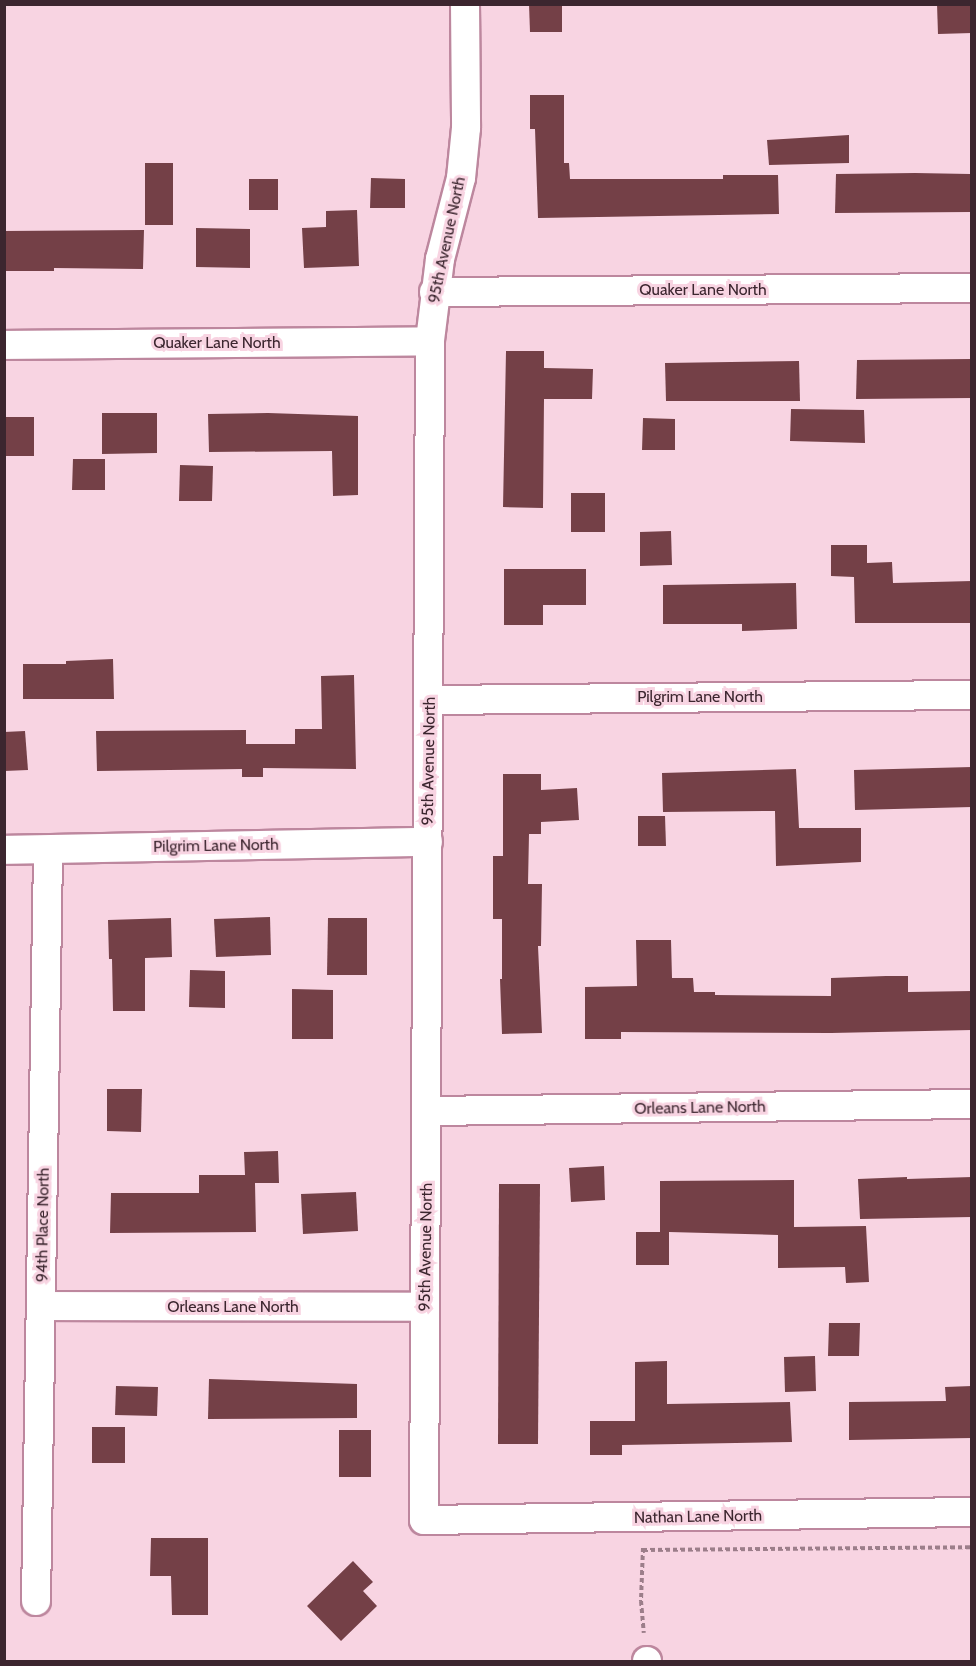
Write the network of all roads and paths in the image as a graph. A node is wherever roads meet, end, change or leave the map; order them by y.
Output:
1 (465, 4) edge
2 (972, 288) edge
3 (434, 292) junction
4 (430, 341) junction
5 (4, 345) edge
6 (972, 695) edge
7 (429, 700) junction
8 (428, 842) junction
9 (4, 850) edge
10 (48, 850) junction
11 (972, 1104) edge
12 (428, 1111) junction
13 (42, 1306) junction
14 (424, 1307) junction
15 (972, 1512) edge
16 (424, 1520) joint
17 (972, 1547) edge
18 (36, 1601) dead end
19 (647, 1661) edge

1 - 3 street, 95th Avenue North
2 - 3 street, Quaker Lane North
3 - 4 street, 95th Avenue North
4 - 5 street, Quaker Lane North
4 - 7 street, 95th Avenue North
6 - 7 street, Pilgrim Lane North
7 - 8 street, 95th Avenue North
8 - 10 street, Pilgrim Lane North
8 - 12 street, 95th Avenue North
9 - 10 street, Pilgrim Lane North
10 - 13 street, 94th Place North
11 - 12 street, Orleans Lane North
12 - 14 street, 95th Avenue North
13 - 14 street, Orleans Lane North
13 - 18 street, 94th Place North
14 - 16 street, 95th Avenue North
15 - 16 street, Nathan Lane North
17 - 19 path

